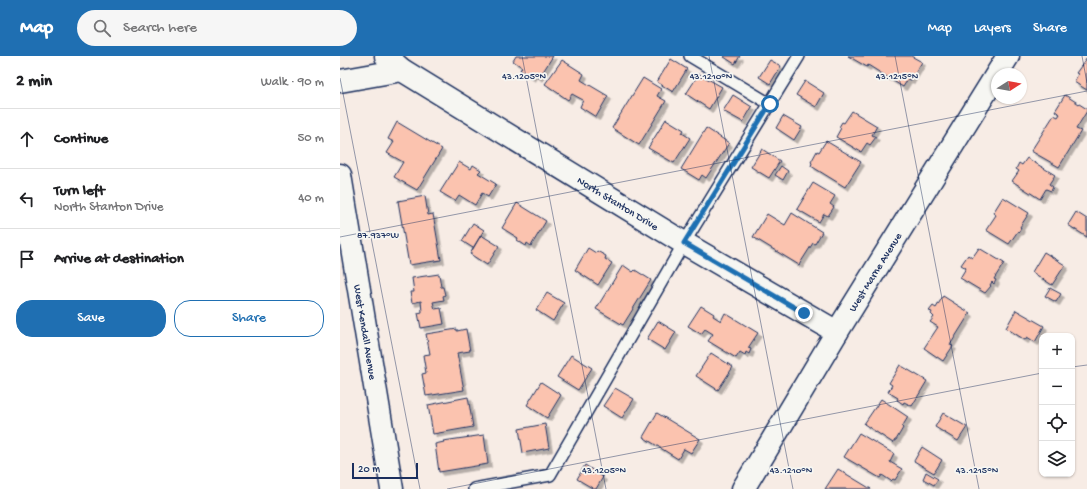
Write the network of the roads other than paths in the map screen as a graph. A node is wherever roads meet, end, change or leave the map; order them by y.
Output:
1 (386, 56) edge
2 (690, 56) edge
3 (799, 56) edge
4 (1003, 58) edge
5 (402, 70) junction
6 (340, 81) edge
7 (770, 104) junction
8 (340, 175) edge
9 (684, 243) junction
10 (837, 332) junction
11 (392, 489) edge
12 (474, 489) edge
13 (743, 489) edge

1 - 5 street, North Stanton Drive
2 - 7 lane
3 - 7 lane
4 - 10 street, West Marne Avenue
5 - 6 street
5 - 9 street, North Stanton Drive
7 - 9 lane
8 - 11 street, West Kendall Avenue
9 - 10 street, North Stanton Drive
9 - 12 lane
10 - 13 street, West Marne Avenue

